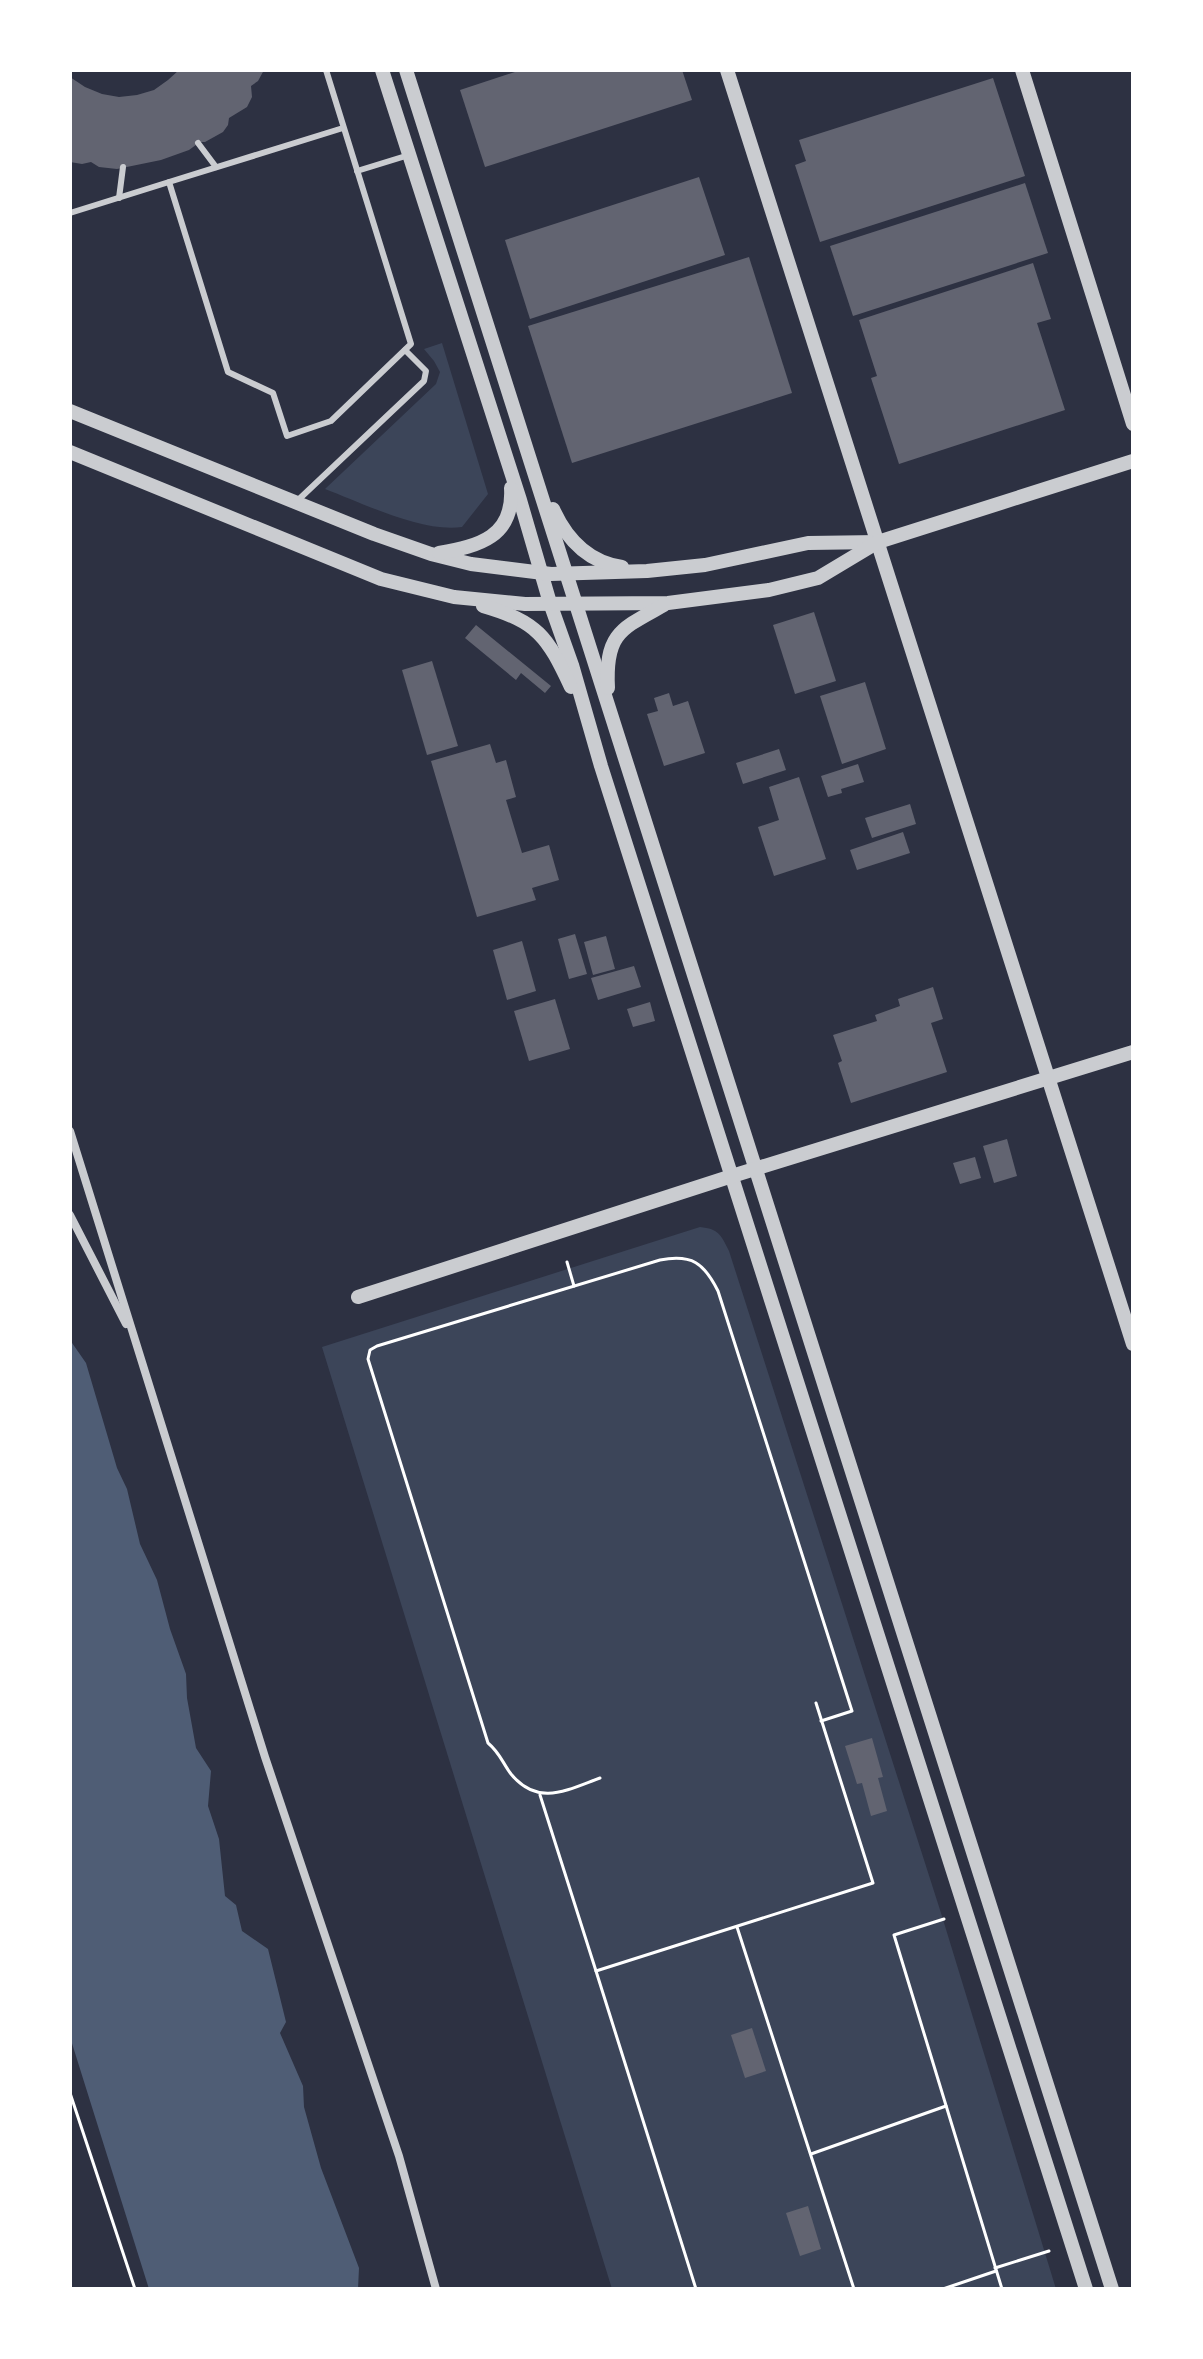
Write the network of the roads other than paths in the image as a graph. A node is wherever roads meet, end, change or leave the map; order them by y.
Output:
1 (326, 70) edge
2 (382, 70) edge
3 (406, 70) edge
4 (727, 70) edge
5 (1022, 70) edge
6 (343, 128) junction
7 (198, 143) dead end
8 (409, 155) junction
9 (123, 167) dead end
10 (216, 167) junction
11 (357, 171) junction
12 (169, 182) junction
13 (119, 198) junction
14 (70, 213) edge
15 (405, 350) junction
16 (70, 411) edge
17 (1133, 424) edge
18 (70, 452) edge
19 (1133, 461) edge
20 (531, 462) junction
21 (510, 470) junction
22 (294, 503) junction
23 (878, 542) junction
24 (431, 554) junction
25 (647, 571) junction
26 (541, 573) junction
27 (566, 574) junction
28 (454, 597) junction
29 (550, 603) junction
30 (575, 603) junction
31 (668, 603) junction
32 (610, 712) junction
33 (585, 716) junction
34 (1133, 1052) edge
35 (1049, 1078) junction
36 (70, 1131) edge
37 (756, 1169) junction
38 (732, 1176) junction
39 (70, 1215) edge
40 (358, 1297) dead end
41 (136, 1343) junction
42 (1133, 1344) edge
43 (436, 2289) edge
44 (1086, 2289) edge
45 (1112, 2289) edge

1 - 6 lane
2 - 8 street
3 - 20 street
4 - 23 street
5 - 17 street
6 - 10 lane
6 - 11 lane
7 - 10 lane
8 - 11 lane
8 - 21 street
9 - 13 lane
10 - 12 lane
11 - 15 lane
12 - 13 lane
12 - 15 lane
13 - 14 lane
15 - 22 lane
16 - 22 street
18 - 28 street
19 - 23 street
20 - 25 street
20 - 27 street
21 - 24 street
21 - 26 street
22 - 24 street
23 - 25 street
23 - 31 street
23 - 35 street
24 - 26 street
25 - 27 street
26 - 27 street
26 - 29 street
27 - 30 street
28 - 29 street
28 - 33 street
29 - 30 street
29 - 33 street
30 - 31 street
30 - 32 street
31 - 32 street
32 - 37 street
33 - 38 street
34 - 35 street
35 - 37 street
35 - 42 street
36 - 41 street
37 - 38 street
37 - 45 street
38 - 40 street
38 - 44 street
39 - 41 street
41 - 43 street

